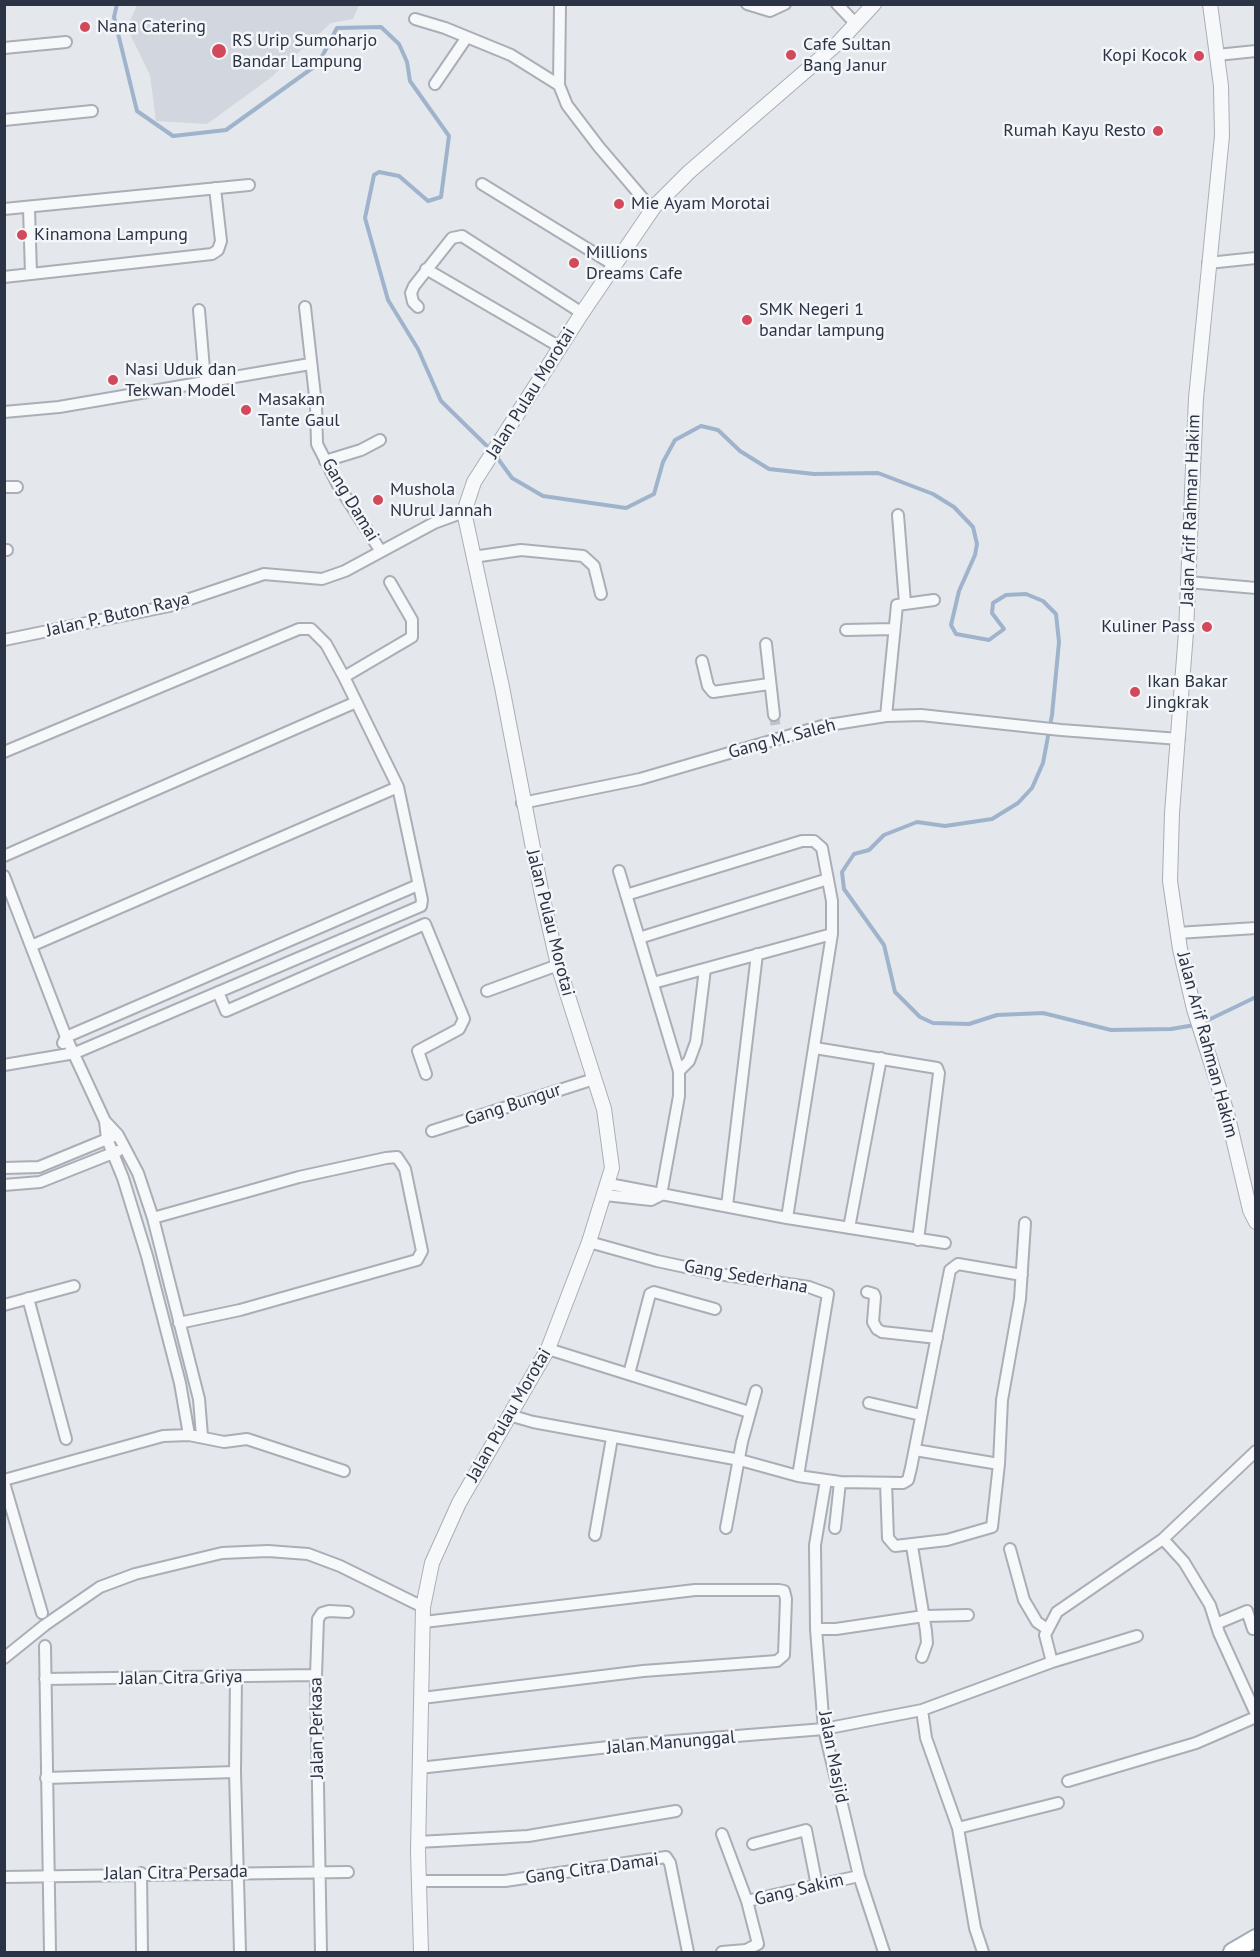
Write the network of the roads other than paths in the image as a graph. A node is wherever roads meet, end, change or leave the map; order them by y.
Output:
1 (560, 4) edge
2 (747, 4) edge
3 (785, 4) edge
4 (837, 4) edge
5 (874, 4) edge
6 (1210, 4) edge
7 (415, 19) dead end
8 (856, 24) junction
9 (467, 37) junction
10 (66, 42) dead end
11 (4, 48) edge
12 (1256, 51) edge
13 (1217, 55) junction
14 (435, 84) dead end
15 (559, 85) junction
16 (92, 111) dead end
17 (4, 120) edge
18 (482, 184) dead end
19 (249, 185) dead end
20 (215, 188) junction
21 (654, 207) junction
22 (29, 208) junction
23 (4, 209) edge
24 (1256, 258) edge
25 (1208, 263) junction
26 (614, 265) junction
27 (426, 269) junction
28 (31, 274) junction
29 (4, 277) edge
30 (305, 307) dead end
31 (418, 307) dead end
32 (199, 310) dead end
33 (582, 313) junction
34 (560, 347) junction
35 (310, 364) junction
36 (205, 381) junction
37 (4, 412) edge
38 (381, 440) dead end
39 (326, 461) junction
40 (4, 487) edge
41 (17, 487) dead end
42 (464, 512) junction
43 (898, 515) dead end
44 (380, 550) junction
45 (473, 557) junction
46 (390, 582) dead end
47 (1188, 582) junction
48 (1256, 588) edge
49 (601, 594) dead end
50 (934, 600) dead end
51 (905, 603) junction
52 (894, 629) junction
53 (846, 630) dead end
54 (4, 640) edge
55 (766, 644) dead end
56 (702, 661) dead end
57 (344, 677) junction
58 (769, 684) junction
59 (354, 703) junction
60 (774, 715) tunnel mouth
61 (886, 716) junction
62 (1179, 739) junction
63 (4, 752) edge
64 (398, 787) junction
65 (522, 803) junction
66 (4, 856) edge
67 (619, 871) dead end
68 (4, 876) edge
69 (828, 879) junction
70 (418, 885) junction
71 (626, 896) junction
72 (421, 906) junction
73 (425, 924) junction
74 (1256, 928) edge
75 (1177, 933) junction
76 (832, 934) junction
77 (639, 938) junction
78 (31, 946) junction
79 (757, 954) junction
80 (558, 965) junction
81 (705, 969) junction
82 (653, 983) junction
83 (487, 991) dead end
84 (218, 992) junction
85 (66, 1037) junction
86 (815, 1048) junction
87 (75, 1053) junction
88 (59, 1055) junction
89 (881, 1058) junction
90 (4, 1065) edge
91 (679, 1071) junction
92 (426, 1074) dead end
93 (594, 1079) junction
94 (105, 1120) junction
95 (432, 1131) dead end
96 (118, 1135) junction
97 (107, 1139) junction
98 (124, 1149) junction
99 (113, 1152) junction
100 (4, 1168) edge
101 (4, 1185) edge
102 (607, 1189) junction
103 (661, 1195) junction
104 (727, 1206) junction
105 (153, 1218) junction
106 (787, 1218) junction
107 (1256, 1222) edge
108 (1026, 1223) dead end
109 (849, 1228) junction
110 (918, 1240) junction
111 (589, 1242) junction
112 (945, 1243) dead end
113 (1022, 1275) junction
114 (74, 1286) dead end
115 (867, 1292) dead end
116 (28, 1298) junction
117 (4, 1305) edge
118 (715, 1309) dead end
119 (179, 1323) junction
120 (937, 1338) junction
121 (548, 1349) junction
122 (629, 1374) junction
123 (756, 1391) dead end
124 (869, 1403) dead end
125 (749, 1412) junction
126 (509, 1415) junction
127 (921, 1415) junction
128 (189, 1435) junction
129 (202, 1436) junction
130 (612, 1438) junction
131 (66, 1439) dead end
132 (915, 1450) junction
133 (1256, 1451) edge
134 (740, 1460) junction
135 (999, 1464) junction
136 (344, 1471) dead end
137 (798, 1476) junction
138 (826, 1480) junction
139 (4, 1482) edge
140 (840, 1482) junction
141 (886, 1483) junction
142 (726, 1528) dead end
143 (835, 1528) dead end
144 (595, 1535) dead end
145 (1163, 1539) junction
146 (912, 1546) junction
147 (1010, 1550) dead end
148 (423, 1607) junction
149 (348, 1612) dead end
150 (42, 1613) dead end
151 (968, 1615) dead end
152 (924, 1616) junction
153 (424, 1622) junction
154 (1216, 1624) junction
155 (816, 1629) junction
156 (1047, 1629) junction
157 (1256, 1629) edge
158 (1137, 1636) dead end
159 (45, 1646) dead end
160 (5, 1657) edge
161 (922, 1657) dead end
162 (1052, 1662) junction
163 (316, 1675) junction
164 (236, 1677) junction
165 (45, 1679) junction
166 (422, 1698) junction
167 (922, 1710) junction
168 (1256, 1715) edge
169 (824, 1729) junction
170 (419, 1768) junction
171 (235, 1772) junction
172 (46, 1778) junction
173 (1068, 1781) dead end
174 (1058, 1803) dead end
175 (676, 1811) dead end
176 (958, 1828) junction
177 (722, 1834) dead end
178 (418, 1842) junction
179 (753, 1844) dead end
180 (320, 1871) junction
181 (348, 1872) dead end
182 (141, 1873) junction
183 (239, 1873) junction
184 (49, 1876) junction
185 (859, 1876) junction
186 (4, 1877) edge
187 (420, 1881) junction
188 (817, 1886) junction
189 (747, 1900) junction
190 (1256, 1938) edge
191 (50, 1953) edge
192 (142, 1953) edge
193 (240, 1953) edge
194 (321, 1953) edge
195 (421, 1953) edge
196 (688, 1953) edge
197 (722, 1953) edge
198 (884, 1953) edge
199 (983, 1953) edge
200 (1232, 1953) edge

1 - 15 street
2 - 3 street
4 - 8 street
5 - 8 street, Jalan Pulau Morotai
6 - 13 street, Jalan Arif Rahman Hakim
7 - 9 street
8 - 21 street, Jalan Pulau Morotai
9 - 14 street
9 - 15 street
10 - 11 street
12 - 13 street
13 - 25 street, Jalan Arif Rahman Hakim
15 - 21 street
16 - 17 street
18 - 26 street
19 - 20 street
20 - 22 street
20 - 28 street
21 - 26 street, Jalan Pulau Morotai
22 - 23 street
22 - 28 street
24 - 25 street
25 - 47 street, Jalan Arif Rahman Hakim
26 - 33 street, Jalan Pulau Morotai
27 - 31 street
27 - 33 street
27 - 34 street
28 - 29 street
30 - 35 street, Gang Damai
32 - 36 street
33 - 34 street, Jalan Pulau Morotai
34 - 42 street, Jalan Pulau Morotai
35 - 36 street
35 - 39 street, Gang Damai
36 - 37 street
38 - 39 street
39 - 44 street, Gang Damai
40 - 41 street
42 - 44 street, Jalan P. Buton Raya
42 - 45 street, Jalan Pulau Morotai
43 - 51 street
44 - 54 street, Jalan P. Buton Raya
45 - 49 street
45 - 65 street, Jalan Pulau Morotai
46 - 57 street
47 - 48 street
47 - 62 street, Jalan Arif Rahman Hakim
50 - 51 street
51 - 52 street
52 - 53 street
52 - 61 street
55 - 58 street
56 - 58 street
57 - 59 street
57 - 63 street
58 - 60 street
59 - 64 street
59 - 66 street
61 - 62 street, Gang M. Saleh
61 - 65 street, Gang M. Saleh
62 - 75 street, Jalan Arif Rahman Hakim
64 - 70 street
64 - 78 street
65 - 80 street, Jalan Pulau Morotai
67 - 71 street
68 - 78 street
69 - 71 street
69 - 76 street
69 - 77 street
70 - 72 street
70 - 85 street
71 - 77 street
72 - 73 street
72 - 84 street
73 - 84 street
73 - 92 street
74 - 75 street
75 - 107 street, Jalan Arif Rahman Hakim
76 - 79 street
76 - 86 street
77 - 82 street
78 - 85 street
79 - 81 street
79 - 104 street
80 - 83 street
80 - 93 street, Jalan Pulau Morotai
81 - 82 street
81 - 91 street
82 - 91 street
84 - 87 street
85 - 87 street
85 - 88 street
86 - 89 street
86 - 106 street
87 - 88 street
87 - 94 street
88 - 90 street
89 - 109 street
89 - 110 street
91 - 103 street
93 - 95 street, Gang Bungur
93 - 102 street, Jalan Pulau Morotai
94 - 96 street
94 - 97 street
96 - 97 street
96 - 98 street
97 - 99 street
97 - 100 street
98 - 99 street
98 - 105 street
99 - 101 street
99 - 128 street
102 - 103 street
102 - 111 street, Jalan Pulau Morotai
103 - 104 street
104 - 106 street
105 - 119 street
105 - 119 street
106 - 109 street
108 - 113 street
109 - 110 street
110 - 112 street
111 - 121 street, Jalan Pulau Morotai
111 - 137 street, Gang Sederhana
113 - 120 street
113 - 135 street
114 - 116 street
115 - 120 street
116 - 117 street
116 - 131 street
118 - 122 street
119 - 129 street
120 - 127 street
121 - 122 street
121 - 126 street, Jalan Pulau Morotai
122 - 125 street
123 - 125 street
124 - 127 street
125 - 134 street
126 - 130 street
126 - 148 street, Jalan Pulau Morotai
127 - 132 street
128 - 129 street
128 - 139 street
129 - 136 street
130 - 134 street
130 - 144 street
132 - 135 street
132 - 141 street
133 - 145 street
134 - 137 street
134 - 142 street
135 - 146 street
137 - 138 street
138 - 140 street
138 - 155 street, Jalan Masjid
139 - 150 street
140 - 141 street
140 - 143 street
141 - 146 street
145 - 154 street
145 - 156 street
146 - 152 street
147 - 156 street
148 - 153 street, Jalan Pulau Morotai
148 - 160 street
149 - 163 street, Jalan Perkasa
151 - 152 street
152 - 155 street
152 - 161 street
153 - 166 street, Jalan Pulau Morotai
153 - 166 street
154 - 157 street
154 - 168 street
155 - 169 street, Jalan Masjid
156 - 162 street
158 - 162 street, Jalan Manunggal
159 - 165 street
162 - 167 street, Jalan Manunggal
163 - 164 street, Jalan Citra Griya
163 - 180 street, Jalan Perkasa
164 - 165 street, Jalan Citra Griya
164 - 171 street
165 - 172 street
166 - 170 street, Jalan Pulau Morotai
167 - 169 street, Jalan Manunggal
167 - 176 street
168 - 173 street
169 - 170 street, Jalan Manunggal
169 - 185 street, Jalan Masjid
170 - 178 street, Jalan Pulau Morotai
171 - 172 street
171 - 183 street
172 - 184 street
174 - 176 street
175 - 178 street
176 - 199 street
177 - 189 street
178 - 187 street, Jalan Pulau Morotai
179 - 188 street
180 - 181 street, Jalan Citra Persada
180 - 183 street, Jalan Citra Persada
180 - 194 street, Jalan Perkasa
182 - 183 street, Jalan Citra Persada
182 - 184 street, Jalan Citra Persada
182 - 192 street
183 - 193 street
184 - 186 street, Jalan Citra Persada
184 - 191 street
185 - 188 street, Gang Sakim
185 - 198 street, Jalan Masjid
187 - 195 street, Jalan Pulau Morotai
187 - 196 street, Gang Citra Damai
188 - 189 street, Gang Sakim
189 - 197 street, Gang Sakim
190 - 200 main road

